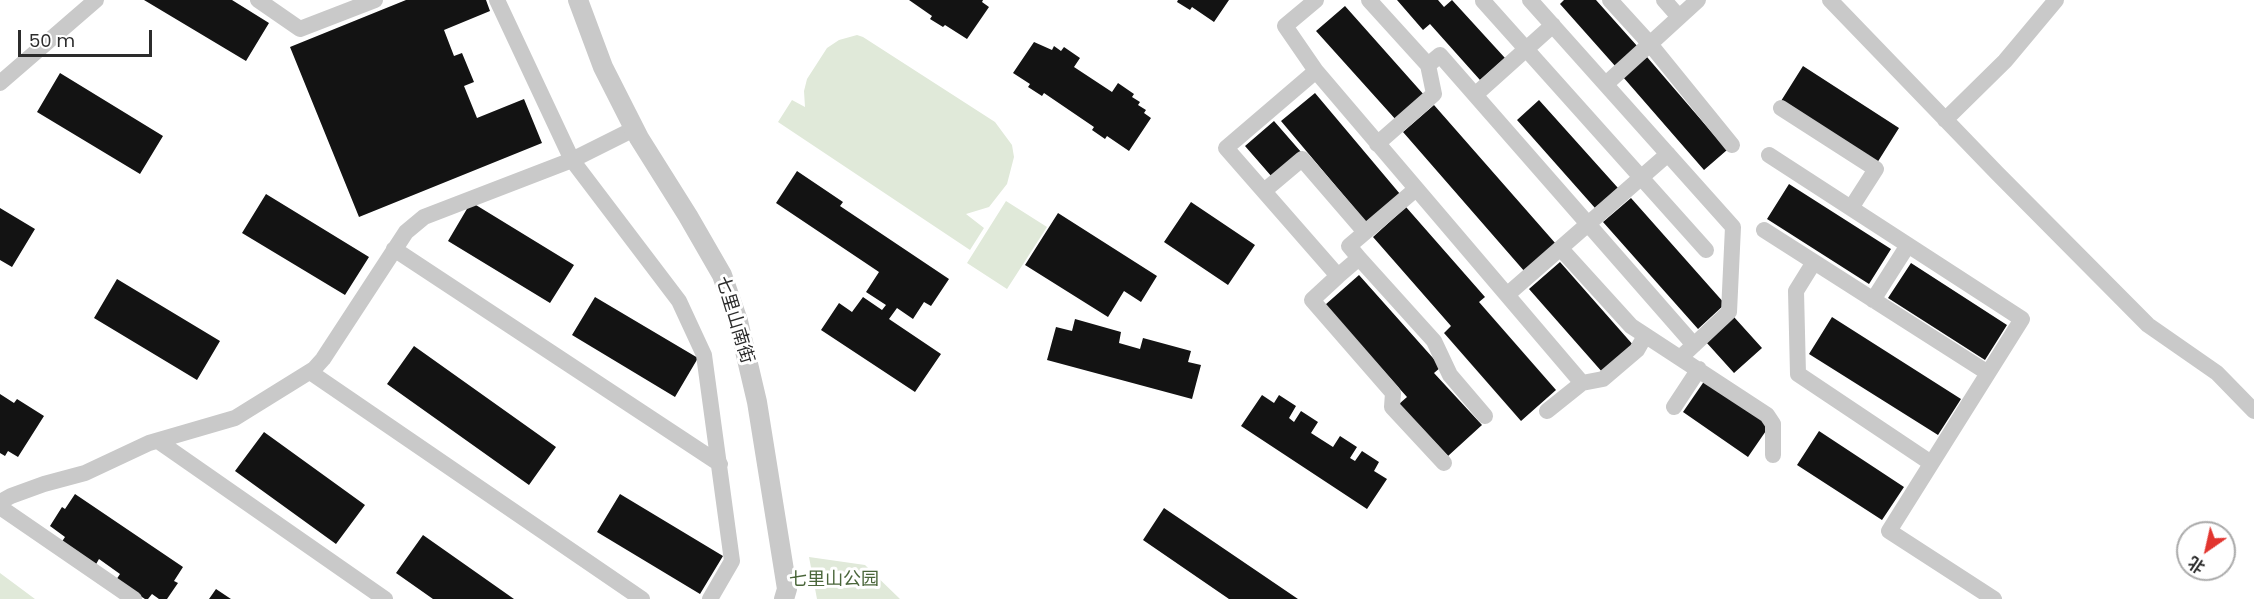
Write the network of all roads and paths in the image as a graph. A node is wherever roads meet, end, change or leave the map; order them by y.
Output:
1 (94, 0) edge
2 (258, 0) edge
3 (497, 0) edge
4 (578, 0) edge
5 (1316, 0) edge
6 (1370, 0) edge
7 (1610, 0) edge
8 (1664, 0) edge
9 (1698, 0) edge
10 (1830, 0) edge
11 (2056, 0) edge
12 (1483, 1) edge
13 (364, 2) edge
14 (1538, 3) edge
15 (1679, 17) junction
16 (1553, 25) junction
17 (1650, 45) junction
18 (1527, 49) junction
19 (1428, 65) junction
20 (1316, 71) junction
21 (0, 83) edge
22 (1606, 84) junction
23 (1475, 95) junction
24 (1781, 108) dead end
25 (1945, 120) junction
26 (634, 129) junction
27 (1377, 144) junction
28 (1732, 145) dead end
29 (1668, 154) junction
30 (1769, 155) dead end
31 (572, 160) junction
32 (1641, 178) junction
33 (1416, 189) junction
34 (1264, 191) junction
35 (1851, 208) junction
36 (1588, 225) junction
37 (1764, 230) dead end
38 (1365, 232) junction
39 (1908, 245) junction
40 (394, 249) junction
41 (1561, 249) junction
42 (1706, 250) dead end
43 (1359, 258) junction
44 (1814, 262) junction
45 (1338, 276) junction
46 (1508, 294) junction
47 (1873, 300) junction
48 (1645, 336) junction
49 (1694, 345) junction
50 (1680, 358) junction
51 (1699, 369) junction
52 (310, 372) junction
53 (1988, 374) junction
54 (1582, 382) junction
55 (1674, 406) dead end
56 (1547, 411) dead end
57 (2254, 411) edge
58 (1485, 416) dead end
59 (158, 441) junction
60 (1773, 455) dead end
61 (1444, 463) dead end
62 (720, 464) junction
63 (1931, 464) junction
64 (0, 502) edge
65 (0, 507) edge
66 (134, 599) edge
67 (385, 599) edge
68 (642, 599) edge
69 (710, 599) edge
70 (784, 599) edge
71 (1994, 599) edge

1 - 21 street
2 - 13 street
3 - 31 street
4 - 26 street, 七里山南街
5 - 20 street
6 - 19 street
7 - 17 street
8 - 15 street
9 - 15 street
10 - 25 street
11 - 25 street
12 - 18 street
14 - 16 street
15 - 17 street
16 - 18 street
16 - 22 street
17 - 22 street
17 - 28 street
18 - 23 street
18 - 32 street
19 - 23 street
19 - 27 street
20 - 27 street
20 - 34 street
22 - 29 street
23 - 36 street
24 - 35 street
25 - 57 street
26 - 31 street
26 - 70 street, 七里山南街
27 - 33 street
29 - 32 street
29 - 49 street
30 - 35 street
31 - 40 street
31 - 62 street
32 - 36 street
32 - 42 street
33 - 38 street
33 - 46 street
34 - 38 street
34 - 45 street
35 - 39 street
36 - 41 street
36 - 49 street
37 - 44 street
38 - 43 street
39 - 47 street
39 - 53 street
40 - 52 street
40 - 62 street
41 - 46 street
41 - 48 street
43 - 45 street
43 - 58 street
44 - 47 street
44 - 63 street
45 - 61 street
46 - 54 street
47 - 53 street
48 - 50 street
48 - 54 street
49 - 50 street
50 - 51 street
51 - 55 street
51 - 60 street
52 - 59 street
52 - 68 street
53 - 63 street
54 - 56 street
59 - 64 street
59 - 67 street
62 - 69 street
63 - 71 street
65 - 66 street

